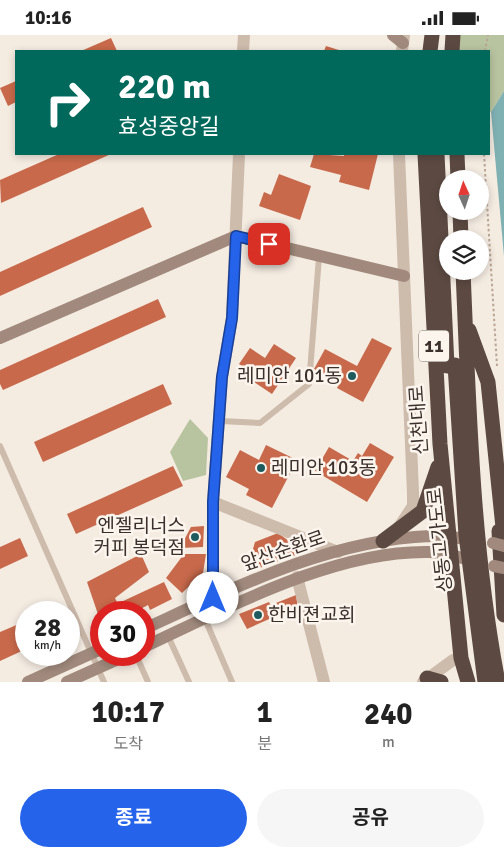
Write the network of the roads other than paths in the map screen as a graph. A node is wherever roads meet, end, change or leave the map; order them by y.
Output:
1 (244, 35) edge
2 (425, 35) edge
3 (433, 35) edge
4 (453, 35) edge
5 (243, 50) edge
6 (425, 50) edge
7 (430, 50) edge
8 (434, 50) edge
9 (452, 50) edge
10 (239, 155) edge
11 (399, 155) edge
12 (424, 155) edge
13 (437, 155) edge
14 (446, 155) edge
15 (457, 155) edge
16 (447, 170) edge
17 (458, 170) edge
18 (236, 236) junction
19 (319, 257) junction
20 (404, 275) junction
21 (451, 280) edge
22 (463, 280) edge
23 (465, 320) junction
24 (0, 338) edge
25 (451, 366) junction
26 (221, 421) junction
27 (0, 446) edge
28 (441, 456) junction
29 (499, 484) junction
30 (213, 502) junction
31 (397, 530) junction
32 (448, 537) junction
33 (383, 541) junction
34 (495, 541) edge
35 (338, 552) junction
36 (450, 555) junction
37 (493, 566) edge
38 (297, 577) junction
39 (213, 598) junction
40 (504, 615) edge
41 (205, 619) junction
42 (487, 619) junction
43 (457, 620) junction
44 (155, 624) edge
45 (168, 636) junction
46 (90, 638) edge
47 (155, 642) edge
48 (90, 654) edge
49 (461, 658) junction
50 (102, 666) edge
51 (141, 666) edge
52 (504, 667) edge
53 (98, 668) junction
54 (431, 681) edge
55 (28, 682) edge
56 (67, 682) edge
57 (104, 682) edge
58 (148, 682) edge
59 (189, 682) edge
60 (232, 682) edge
61 (324, 682) edge
62 (468, 682) edge
63 (478, 682) edge
64 (485, 682) edge
65 (498, 682) edge
66 (502, 682) edge

1 - 5 street
2 - 6 highway
3 - 7 highway
3 - 8 highway
4 - 9 highway
10 - 18 street
11 - 20 street
12 - 28 highway, 신천대로 / 11
13 - 25 highway, 상동고가도로
14 - 16 highway
15 - 17 highway
18 - 19 main road
18 - 24 main road
18 - 26 street
19 - 20 main road
19 - 26 lane
20 - 31 street
21 - 25 highway, 상동고가도로
22 - 23 highway
23 - 29 highway
23 - 34 highway
25 - 63 highway, 상동고가도로
25 - 64 highway, 상동고가도로, bridge
26 - 30 street
27 - 46 lane
28 - 31 highway
28 - 32 highway, 신천대로 / 11
29 - 34 highway
29 - 40 highway
30 - 35 street
30 - 39 street
31 - 33 highway
32 - 33 main road, 앞산순환로
32 - 34 main road, 앞산순환로
32 - 36 highway, 신천대로
33 - 35 main road, 앞산순환로
34 - 37 highway
35 - 39 main road, 앞산순환로
36 - 37 main road
36 - 38 main road
36 - 43 highway, 신천대로
37 - 42 highway
38 - 41 main road, 앞산순환로
38 - 61 street, 앞산순환로
39 - 44 main road, 앞산순환로
41 - 45 main road, 앞산순환로
41 - 60 lane
42 - 43 highway
42 - 65 highway
43 - 49 highway, 신천대로
45 - 47 main road, 앞산순환로
45 - 59 lane
48 - 55 main road
49 - 54 street
49 - 62 highway, 신천대로
50 - 53 main road
51 - 58 lane
52 - 66 highway
53 - 56 main road
53 - 57 lane

